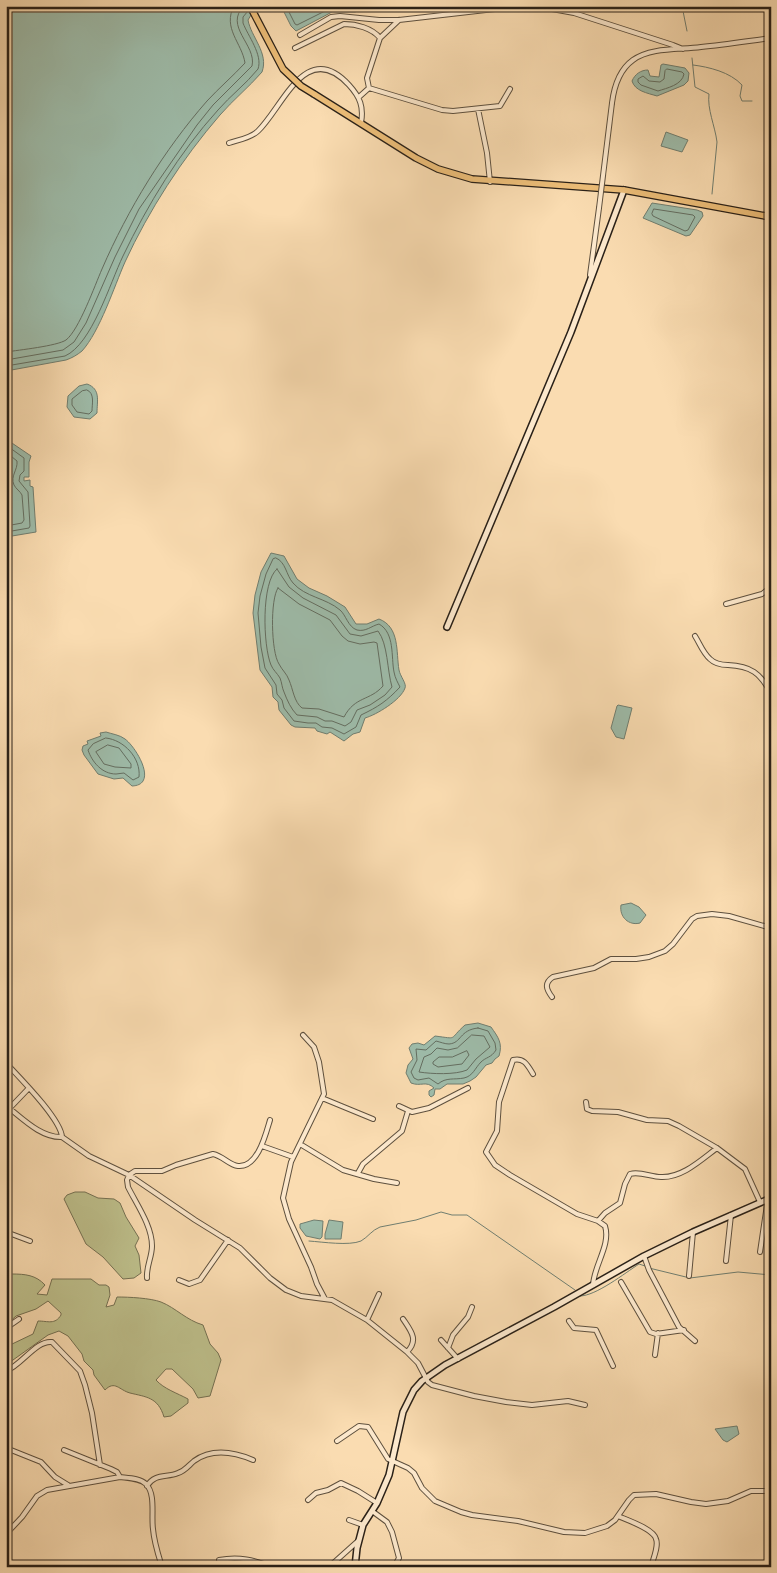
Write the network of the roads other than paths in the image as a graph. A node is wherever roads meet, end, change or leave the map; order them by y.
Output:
1 (250, 6) edge
2 (399, 20) junction
3 (300, 35) dead end
4 (380, 38) junction
5 (771, 38) edge
6 (295, 48) dead end
7 (683, 49) junction
8 (369, 88) junction
9 (510, 89) dead end
10 (359, 97) junction
11 (478, 109) junction
12 (361, 123) junction
13 (229, 143) dead end
14 (490, 182) junction
15 (624, 190) junction
16 (771, 217) edge
17 (590, 280) junction
18 (771, 587) edge
19 (726, 604) dead end
20 (448, 628) dead end
21 (695, 636) dead end
22 (771, 693) edge
23 (771, 928) edge
24 (552, 996) dead end
25 (303, 1035) dead end
26 (6, 1063) edge
27 (502, 1072) dead end
28 (533, 1074) dead end
29 (508, 1075) junction
30 (30, 1088) junction
31 (468, 1088) dead end
32 (322, 1098) junction
33 (586, 1102) dead end
34 (399, 1106) dead end
35 (8, 1110) edge
36 (408, 1111) junction
37 (373, 1119) dead end
38 (270, 1120) dead end
39 (62, 1137) junction
40 (300, 1144) junction
41 (262, 1146) junction
42 (717, 1148) junction
43 (293, 1158) junction
44 (358, 1173) junction
45 (129, 1175) junction
46 (396, 1183) dead end
47 (770, 1198) edge
48 (760, 1202) junction
49 (730, 1215) junction
50 (598, 1221) junction
51 (6, 1232) edge
52 (693, 1232) junction
53 (228, 1240) junction
54 (30, 1241) dead end
55 (760, 1252) dead end
56 (644, 1256) junction
57 (726, 1260) dead end
58 (689, 1276) dead end
59 (147, 1278) dead end
60 (179, 1280) dead end
61 (621, 1282) dead end
62 (593, 1285) junction
63 (379, 1294) dead end
64 (325, 1299) junction
65 (472, 1307) dead end
66 (403, 1319) dead end
67 (19, 1320) dead end
68 (367, 1320) junction
69 (569, 1321) dead end
70 (6, 1328) edge
71 (684, 1330) junction
72 (658, 1333) junction
73 (441, 1340) dead end
74 (695, 1341) dead end
75 (448, 1348) junction
76 (407, 1352) junction
77 (655, 1355) dead end
78 (458, 1359) junction
79 (613, 1366) dead end
80 (6, 1371) edge
81 (426, 1378) junction
82 (585, 1405) dead end
83 (337, 1441) dead end
84 (6, 1448) edge
85 (64, 1450) dead end
86 (254, 1460) dead end
87 (393, 1460) junction
88 (100, 1465) junction
89 (120, 1477) junction
90 (68, 1485) junction
91 (148, 1486) junction
92 (771, 1491) edge
93 (308, 1500) dead end
94 (377, 1504) junction
95 (372, 1512) junction
96 (618, 1516) junction
97 (349, 1520) dead end
98 (363, 1526) junction
99 (7, 1533) edge
100 (358, 1541) junction
101 (220, 1560) dead end
102 (162, 1567) edge
103 (273, 1567) edge
104 (329, 1567) edge
105 (355, 1567) edge
106 (394, 1567) edge
107 (651, 1567) edge

1 - 12 main road, bridge
2 - 3 street
2 - 4 street
2 - 7 street
4 - 6 street
4 - 8 street
5 - 7 street
7 - 17 street, bridge
8 - 10 street
8 - 11 street
9 - 11 street
10 - 12 street
10 - 13 street
11 - 14 street
12 - 14 main road
14 - 15 main road
15 - 16 main road
15 - 17 street
17 - 20 street
18 - 19 street
21 - 22 street
23 - 24 street
25 - 32 street
26 - 30 street
27 - 29 street
28 - 29 street
29 - 50 street
30 - 35 street
30 - 39 street
31 - 36 street
32 - 37 street
32 - 40 street
33 - 42 street
34 - 36 street
35 - 39 street
36 - 44 street
38 - 41 street
39 - 45 street
40 - 43 street
40 - 44 street
41 - 43 street
41 - 45 street
42 - 48 street
42 - 50 street
43 - 64 street
44 - 46 street
45 - 53 street
45 - 59 street
47 - 48 street
47 - 55 street
48 - 49 street
49 - 52 street
49 - 57 street
50 - 62 street
51 - 54 street
52 - 56 street
52 - 58 street
53 - 60 street
53 - 64 street
56 - 62 street
56 - 71 street
61 - 72 street
62 - 78 street
63 - 68 street
64 - 68 street
65 - 75 street
66 - 76 street
67 - 70 street
68 - 76 street
69 - 79 street
71 - 72 street
71 - 74 street
72 - 77 street
73 - 75 street
75 - 78 street
76 - 81 street
78 - 81 street
80 - 88 street
81 - 82 street
81 - 87 street
83 - 87 street
84 - 90 street
85 - 88 street
86 - 91 street
87 - 94 street
87 - 96 street
88 - 89 street
89 - 90 street
89 - 91 street
90 - 99 street
91 - 102 street
92 - 96 street
93 - 94 street
94 - 95 street
95 - 98 street
95 - 106 street
96 - 107 street
97 - 98 street
98 - 100 street
100 - 104 street
100 - 105 street
101 - 103 street

